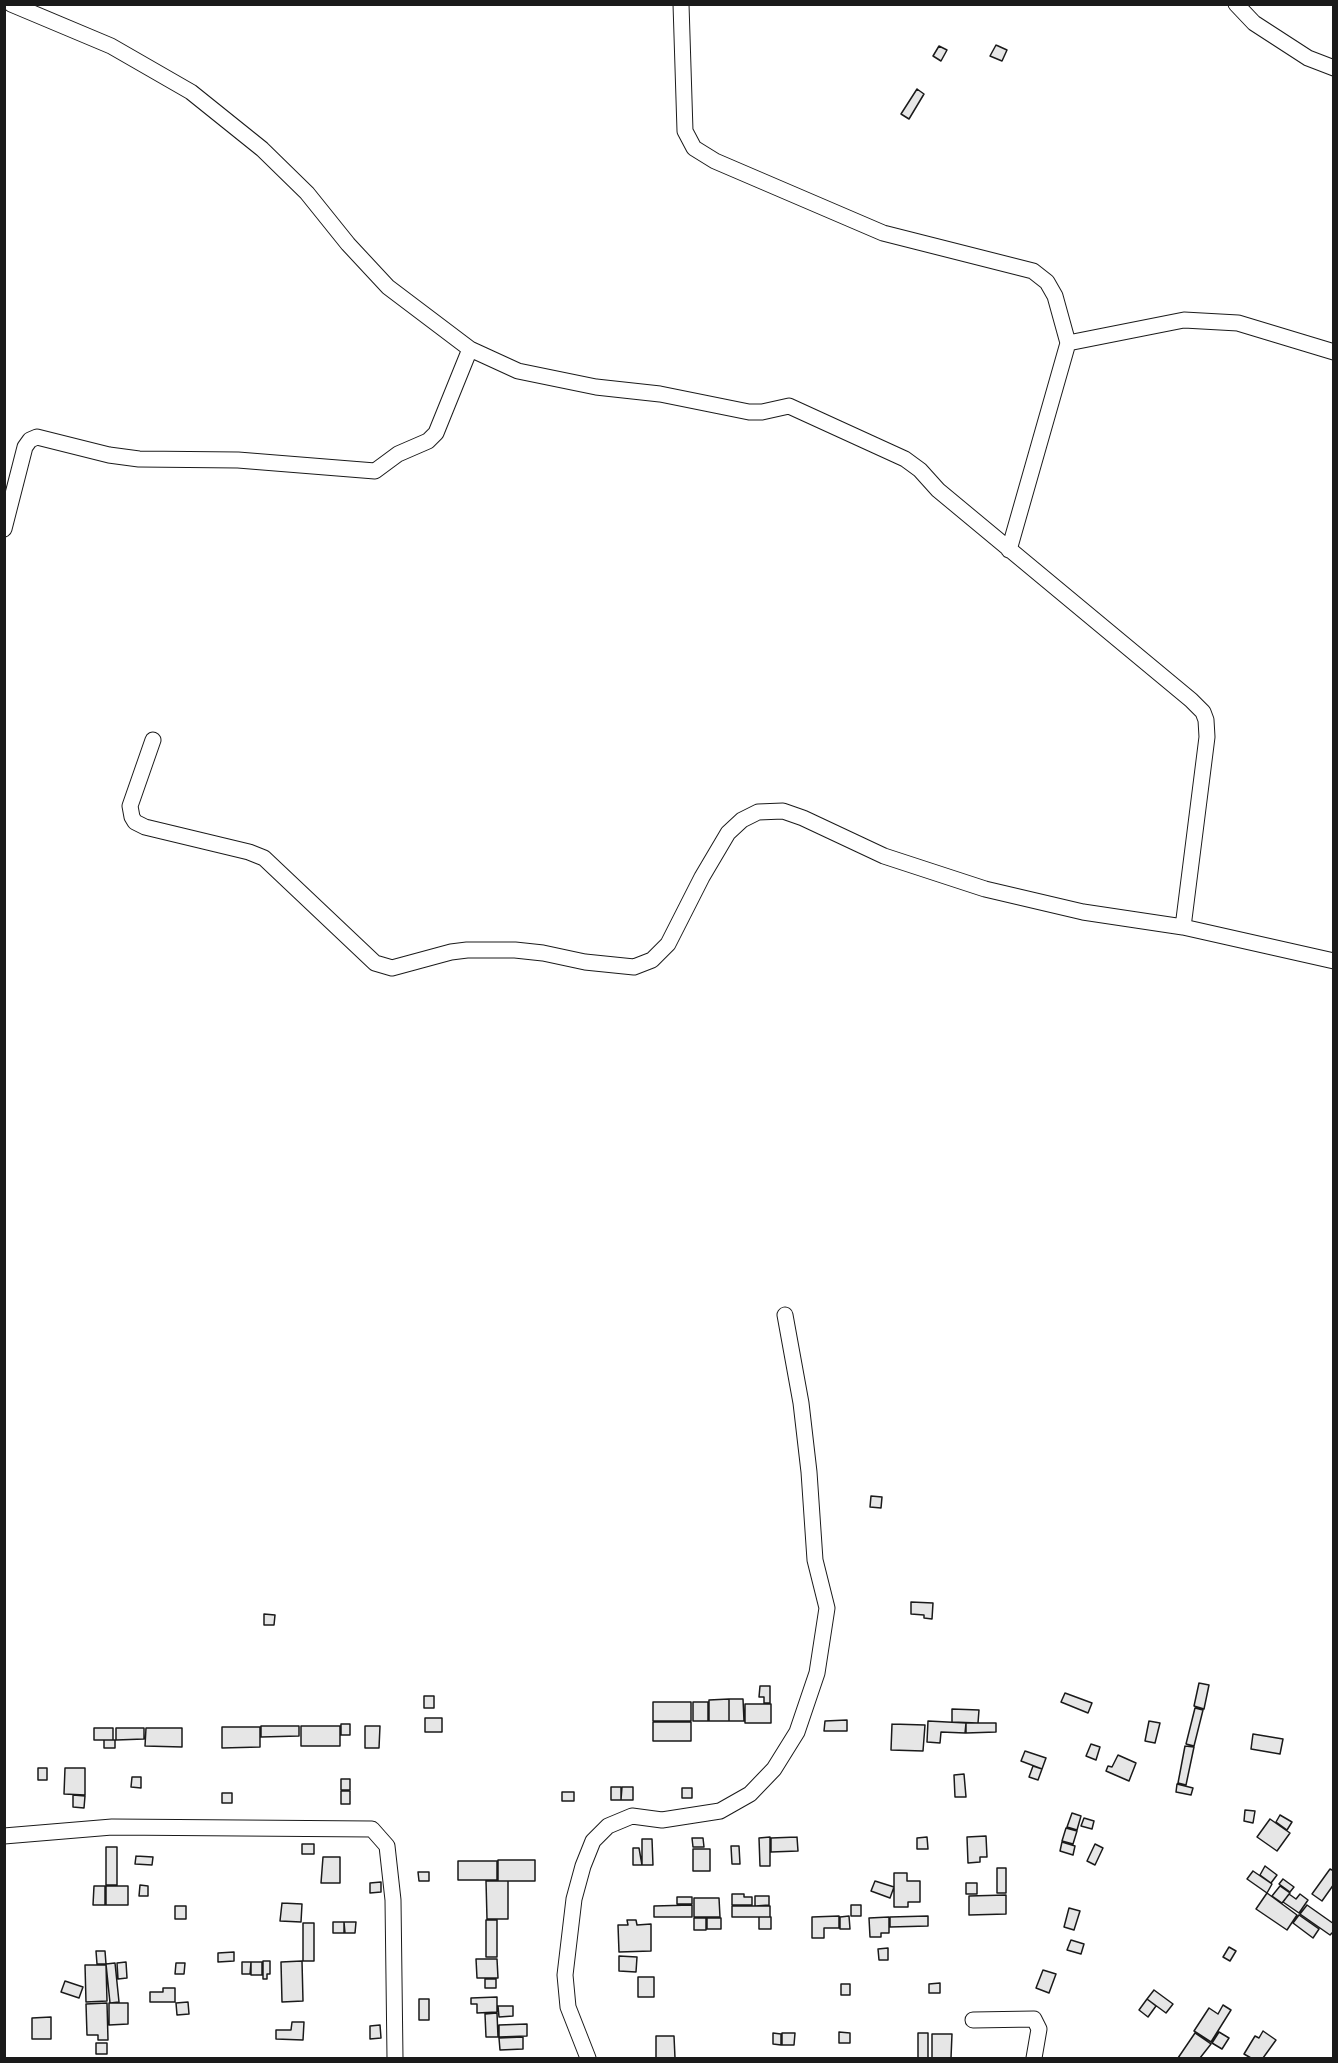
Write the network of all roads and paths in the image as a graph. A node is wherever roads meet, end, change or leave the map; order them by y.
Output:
1 (11, 4) edge
2 (681, 4) edge
3 (1236, 4) edge
4 (1334, 68) edge
5 (1068, 343) junction
6 (470, 349) junction
7 (1334, 352) edge
8 (4, 528) edge
9 (1009, 550) junction
10 (153, 740) dead end
11 (1184, 927) junction
12 (1334, 961) edge
13 (785, 1315) dead end
14 (4, 1836) edge
15 (973, 2020) dead end
16 (395, 2058) edge
17 (588, 2058) edge
18 (1034, 2058) edge

1 - 6 street
2 - 5 street
3 - 4 street
5 - 7 street
5 - 9 street
6 - 8 street
6 - 9 street
9 - 11 street
10 - 11 street
11 - 12 street
13 - 17 street
14 - 16 street
15 - 18 street

